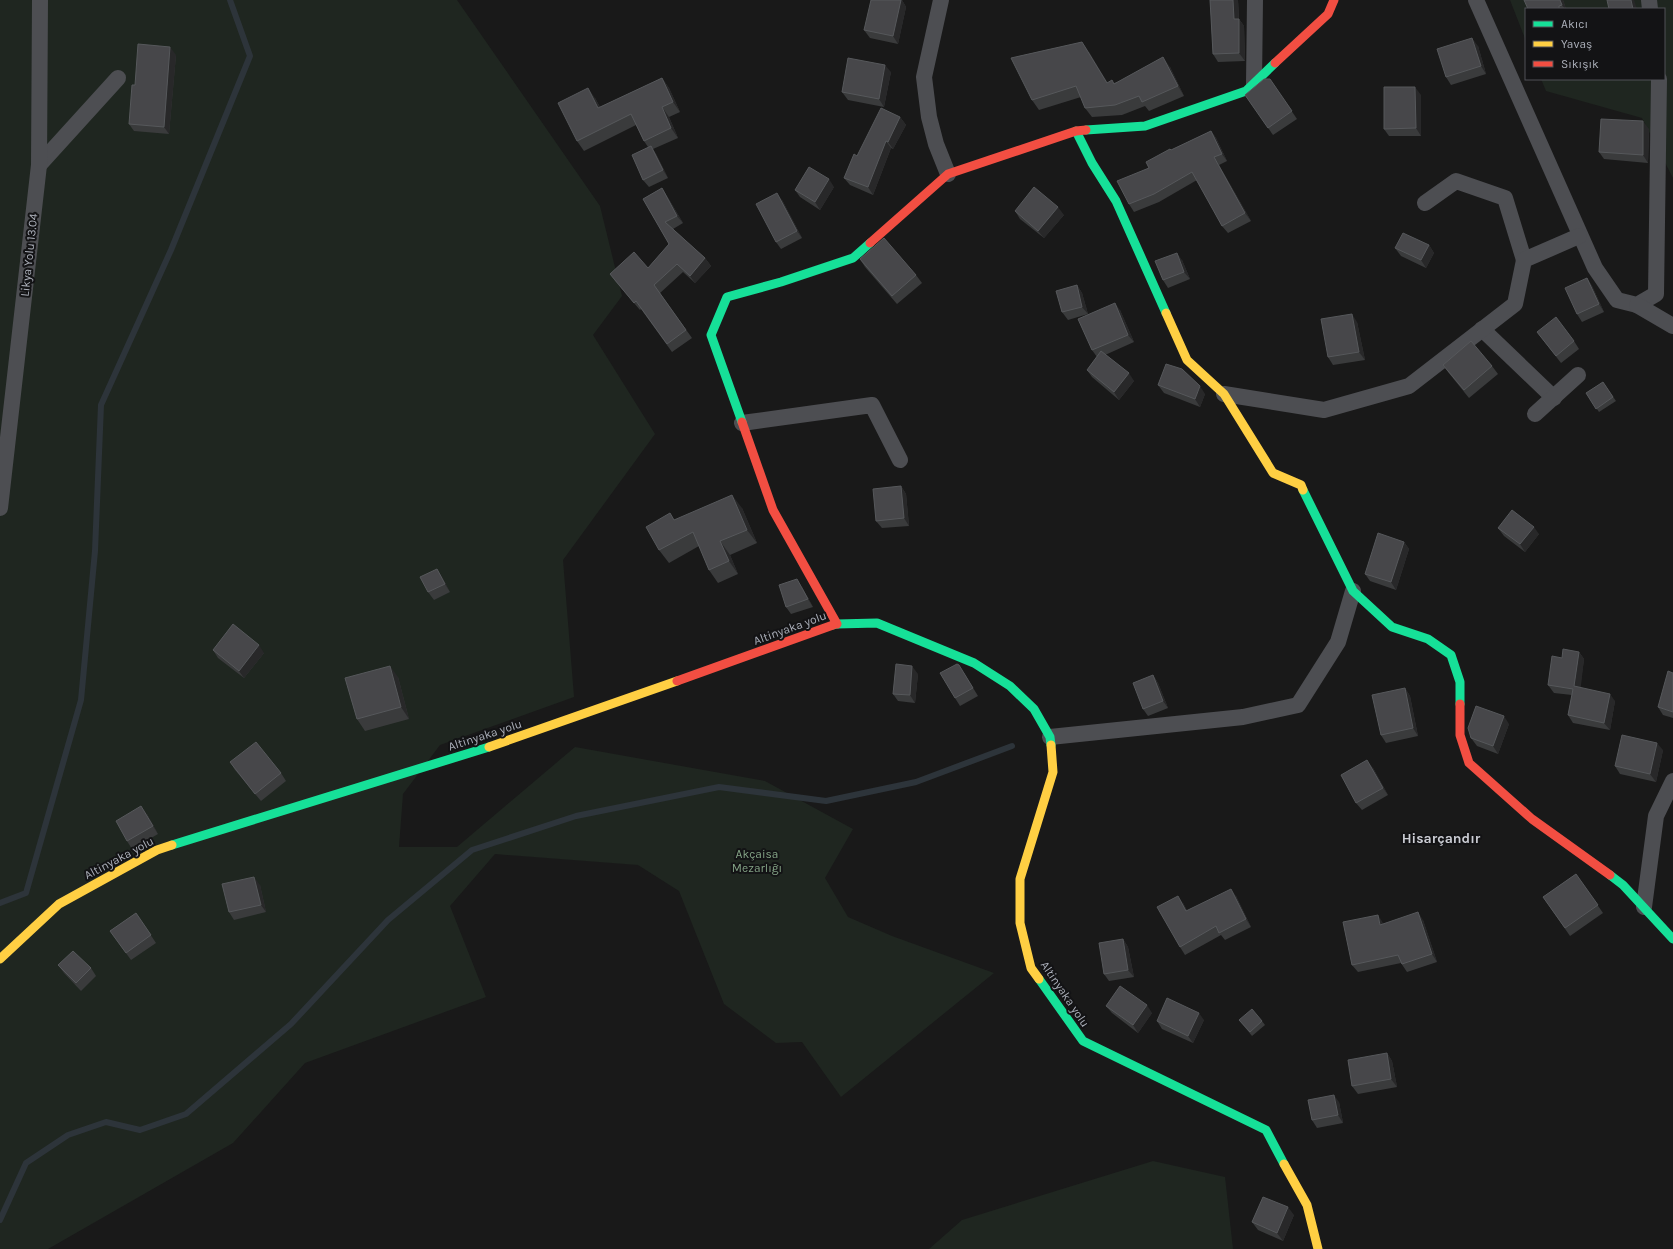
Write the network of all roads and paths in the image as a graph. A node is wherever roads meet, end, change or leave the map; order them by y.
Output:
1 (40, 0) edge
2 (941, 0) edge
3 (1255, 0) edge
4 (1334, 0) edge
5 (1476, 0) edge
6 (118, 78) dead end
7 (1659, 80) edge
8 (1254, 84) junction
9 (1076, 131) junction
10 (39, 165) junction
11 (948, 174) junction
12 (1425, 203) dead end
13 (1579, 236) junction
14 (1524, 260) junction
15 (1637, 305) junction
16 (1673, 326) edge
17 (1482, 329) junction
18 (1578, 375) dead end
19 (1224, 394) junction
20 (1554, 398) junction
21 (1535, 414) dead end
22 (742, 423) junction
23 (900, 460) dead end
24 (0, 508) edge
25 (1353, 591) junction
26 (836, 624) junction
27 (1050, 738) junction
28 (1673, 781) edge
29 (1644, 907) junction
30 (1673, 938) edge
31 (0, 959) edge
32 (1318, 1249) edge

1 - 10 street, Likya Yolu 13.04
2 - 11 street
3 - 8 street
4 - 8 street
5 - 13 street
6 - 10 street
7 - 15 street
8 - 9 street
9 - 11 street
9 - 19 street
10 - 24 street, Likya Yolu 13.04
11 - 22 street
12 - 14 street
13 - 14 street
13 - 15 street
14 - 17 street
15 - 16 street
17 - 19 street
17 - 20 street
18 - 20 street
19 - 25 street
20 - 21 street
22 - 23 street
22 - 26 street
25 - 27 street
25 - 29 street
26 - 27 street, Altinyaka yolu
26 - 31 street, Altinyaka yolu
27 - 32 street, Altinyaka yolu
28 - 29 street
29 - 30 street

